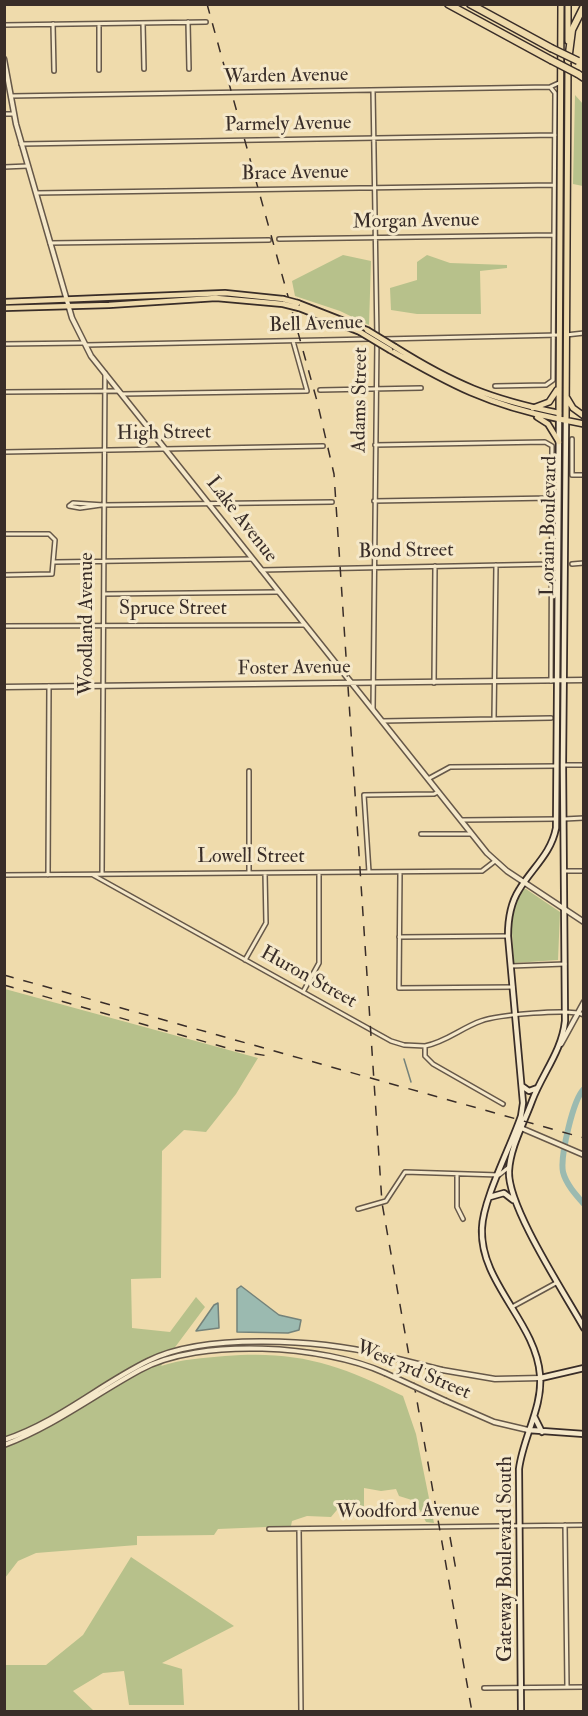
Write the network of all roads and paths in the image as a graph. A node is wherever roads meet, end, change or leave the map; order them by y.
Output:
1 (448, 4) edge
2 (470, 4) edge
3 (561, 4) edge
4 (568, 4) edge
5 (584, 6) edge
6 (188, 22) junction
7 (206, 22) dead end
8 (143, 23) junction
9 (53, 24) junction
10 (99, 24) junction
11 (4, 25) edge
12 (4, 59) edge
13 (568, 62) junction
14 (581, 63) edge
15 (5, 67) edge
16 (144, 69) dead end
17 (189, 69) dead end
18 (99, 70) dead end
19 (54, 71) dead end
20 (582, 76) edge
21 (561, 82) junction
22 (550, 87) junction
23 (373, 90) junction
24 (9, 96) junction
25 (4, 114) edge
26 (13, 114) junction
27 (555, 135) junction
28 (373, 138) junction
29 (21, 144) junction
30 (28, 166) junction
31 (4, 167) edge
32 (554, 185) junction
33 (375, 187) junction
34 (36, 193) junction
35 (554, 235) junction
36 (375, 238) junction
37 (279, 239) dead end
38 (269, 240) dead end
39 (50, 243) junction
40 (4, 302) edge
41 (68, 304) junction
42 (298, 305) junction
43 (4, 308) edge
44 (584, 333) edge
45 (559, 335) junction
46 (377, 339) junction
47 (293, 341) junction
48 (4, 344) edge
49 (84, 344) junction
50 (392, 349) junction
51 (105, 373) junction
52 (495, 386) dead end
53 (559, 386) junction
54 (421, 388) dead end
55 (375, 389) junction
56 (320, 390) dead end
57 (105, 391) junction
58 (566, 391) junction
59 (4, 392) edge
60 (120, 393) junction
61 (533, 408) junction
62 (526, 413) junction
63 (559, 416) junction
64 (566, 417) junction
65 (584, 417) edge
66 (584, 424) edge
67 (572, 439) dead end
68 (558, 442) junction
69 (375, 445) junction
70 (323, 446) dead end
71 (165, 449) junction
72 (104, 450) junction
73 (4, 452) edge
74 (584, 475) edge
75 (552, 498) junction
76 (374, 501) junction
77 (332, 502) dead end
78 (209, 504) junction
79 (103, 505) junction
80 (4, 534) edge
81 (252, 559) junction
82 (104, 561) junction
83 (55, 562) junction
84 (584, 563) edge
85 (552, 564) junction
86 (572, 564) dead end
87 (496, 565) junction
88 (435, 566) junction
89 (374, 568) junction
90 (261, 570) junction
91 (4, 575) edge
92 (278, 592) junction
93 (104, 594) junction
94 (305, 624) junction
95 (4, 626) edge
96 (104, 626) junction
97 (584, 680) edge
98 (554, 681) junction
99 (563, 681) junction
100 (495, 682) junction
101 (434, 683) junction
102 (352, 684) junction
103 (373, 684) junction
104 (49, 686) junction
105 (103, 686) junction
106 (4, 687) edge
107 (373, 710) junction
108 (550, 718) dead end
109 (494, 719) junction
110 (382, 721) junction
111 (563, 765) junction
112 (584, 765) edge
113 (556, 766) junction
114 (249, 771) dead end
115 (428, 780) junction
116 (438, 792) junction
117 (584, 818) edge
118 (556, 819) junction
119 (563, 819) junction
120 (460, 820) junction
121 (421, 834) dead end
122 (471, 834) junction
123 (495, 861) junction
124 (564, 871) junction
125 (584, 871) edge
126 (369, 872) junction
127 (400, 872) junction
128 (249, 873) junction
129 (265, 873) junction
130 (319, 873) junction
131 (92, 874) junction
132 (102, 874) junction
133 (4, 875) edge
134 (48, 875) junction
135 (524, 882) junction
136 (564, 909) junction
137 (584, 922) edge
138 (508, 936) junction
139 (399, 937) junction
140 (245, 960) junction
141 (565, 964) junction
142 (511, 966) junction
143 (513, 987) junction
144 (303, 992) junction
145 (584, 1002) edge
146 (582, 1012) edge
147 (565, 1013) junction
148 (515, 1014) junction
149 (425, 1046) junction
150 (559, 1047) junction
151 (522, 1086) junction
152 (537, 1088) junction
153 (503, 1104) dead end
154 (520, 1128) junction
155 (584, 1155) edge
156 (510, 1166) junction
157 (457, 1174) junction
158 (499, 1174) junction
159 (490, 1197) junction
160 (515, 1203) junction
161 (358, 1209) dead end
162 (463, 1219) dead end
163 (558, 1282) junction
164 (512, 1307) junction
165 (584, 1328) edge
166 (584, 1368) edge
167 (541, 1378) junction
168 (534, 1413) junction
169 (528, 1430) junction
170 (542, 1432) junction
171 (584, 1434) edge
172 (4, 1440) edge
173 (4, 1445) edge
174 (565, 1525) junction
175 (584, 1525) edge
176 (519, 1526) junction
177 (269, 1529) dead end
178 (299, 1529) junction
179 (584, 1687) edge
180 (484, 1688) dead end
181 (521, 1688) junction
182 (567, 1688) junction
183 (302, 1712) edge
184 (521, 1712) edge

1 - 20 highway, bridge
2 - 14 highway, bridge
3 - 21 highway, Lorain Boulevard
4 - 13 highway, Lorain Boulevard
5 - 13 highway
6 - 7 street
6 - 8 street
6 - 17 street
8 - 10 street
8 - 16 street
9 - 10 street
9 - 11 street
9 - 19 street
10 - 18 street
12 - 15 street, Lake Avenue
13 - 45 highway, Lorain Boulevard
15 - 24 street, Lake Avenue
21 - 22 street, Warden Avenue
21 - 45 highway, Lorain Boulevard
22 - 23 street, Warden Avenue
22 - 27 street, Lorain Boulevard
23 - 24 street, Warden Avenue
23 - 28 street, Adams Street
24 - 26 street, Lake Avenue
25 - 26 street
26 - 29 street, Lake Avenue
27 - 28 street, Parmely Avenue
27 - 32 street, Lorain Boulevard
28 - 29 street, Parmely Avenue
28 - 33 street, Adams Street
29 - 30 street, Lake Avenue
30 - 31 street
30 - 34 street, Lake Avenue
32 - 33 street, Brace Avenue
32 - 35 street, Lorain Boulevard
33 - 34 street, Brace Avenue
33 - 36 street, Adams Street
34 - 39 street, Lake Avenue
35 - 36 street, Morgan Avenue
35 - 45 street, Lorain Boulevard
36 - 37 street, Morgan Avenue
36 - 46 street, Adams Street
38 - 39 street
39 - 41 street, Lake Avenue
40 - 41 main road
41 - 42 main road, bridge
41 - 43 main road
41 - 49 street, Lake Avenue
42 - 50 main road, bridge
42 - 50 main road, bridge
44 - 45 street, Bell Avenue
45 - 46 street, Bell Avenue
45 - 52 street, Lorain Boulevard
45 - 53 highway, Lorain Boulevard
45 - 58 highway, Lorain Boulevard
46 - 47 street, Bell Avenue
46 - 55 street, Adams Street
47 - 49 street, Bell Avenue
47 - 60 street
48 - 49 street, Bell Avenue
49 - 51 street, Lake Avenue
50 - 61 main road
50 - 62 main road
51 - 57 street, Woodland Avenue
51 - 60 street, Lake Avenue
53 - 61 highway
53 - 63 highway, Lorain Boulevard
54 - 55 street
55 - 56 street
55 - 69 street, Adams Street
57 - 59 street
57 - 60 street
57 - 72 street, Woodland Avenue
58 - 64 highway, Lorain Boulevard
58 - 65 highway
60 - 71 street, Lake Avenue
61 - 63 main road
62 - 63 main road
62 - 68 main road
63 - 64 highway
63 - 68 main road, Lorain Boulevard
64 - 65 highway
64 - 66 highway
64 - 99 main road, Lorain Boulevard
67 - 74 street
68 - 98 main road, Lorain Boulevard
69 - 75 street
69 - 76 street, Adams Street
70 - 71 street, High Street
71 - 72 street, High Street
71 - 78 street, Lake Avenue
72 - 73 street, High Street
72 - 79 street, Woodland Avenue
75 - 76 street
75 - 85 street, Lorain Boulevard
76 - 89 street, Adams Street
77 - 78 street
78 - 79 street
78 - 81 street, Lake Avenue
79 - 79 street
79 - 82 street, Woodland Avenue
80 - 83 street
81 - 82 street
81 - 90 street, Lake Avenue
82 - 83 street
82 - 93 street, Woodland Avenue
83 - 91 street
84 - 86 street
85 - 87 street, Bond Street
85 - 98 street, Lorain Boulevard
87 - 88 street, Bond Street
87 - 100 street
88 - 89 street, Bond Street
88 - 101 street
89 - 90 street, Bond Street
89 - 103 street, Adams Street
90 - 92 street, Lake Avenue
92 - 93 street
92 - 94 street, Lake Avenue
93 - 96 street, Woodland Avenue
94 - 96 street, Spruce Street
94 - 102 street, Lake Avenue
95 - 96 street, Spruce Street
96 - 105 street, Woodland Avenue
97 - 99 street, Foster Avenue
98 - 99 street, Foster Avenue
98 - 100 street, Foster Avenue
98 - 113 main road, Lorain Boulevard
99 - 111 main road, Lorain Boulevard
100 - 101 street, Foster Avenue
100 - 109 street
101 - 103 street, Foster Avenue
102 - 103 street, Foster Avenue
102 - 105 street, Foster Avenue
102 - 107 street, Lake Avenue
103 - 107 street, Adams Street
104 - 105 street, Foster Avenue
104 - 106 street, Foster Avenue
104 - 134 street
105 - 132 street, Woodland Avenue
107 - 110 street, Lake Avenue
108 - 109 street
109 - 110 street
110 - 115 street, Lake Avenue
111 - 112 street
111 - 119 main road, Lorain Boulevard
113 - 115 street
113 - 118 main road, Lorain Boulevard
114 - 128 street
115 - 116 street, Lake Avenue
116 - 120 street, Lake Avenue
116 - 126 street
117 - 119 street
118 - 120 street
118 - 135 main road, Lorain Boulevard
119 - 124 main road, Lorain Boulevard
120 - 122 street, Lake Avenue
121 - 122 street
122 - 123 street, Lake Avenue
123 - 127 street, Lowell Street
123 - 135 street, Lake Avenue
124 - 125 street
124 - 136 main road, Lorain Boulevard
126 - 127 street, Lowell Street
126 - 130 street, Lowell Street
127 - 139 street
128 - 129 street, Lowell Street
128 - 132 street, Lowell Street
129 - 130 street, Lowell Street
129 - 140 street
130 - 144 street
131 - 132 street, Lowell Street
131 - 134 street, Lowell Street
131 - 140 street, Huron Street
133 - 134 street, Lowell Street
135 - 136 street, Lake Avenue
135 - 138 main road
136 - 137 street, Lake Avenue
136 - 141 main road, Lorain Boulevard
138 - 139 street
138 - 142 main road
139 - 143 street
140 - 144 street, Huron Street
141 - 142 street
141 - 147 main road, Lorain Boulevard
142 - 143 main road
143 - 148 main road
144 - 149 street, Huron Street
145 - 146 street
146 - 147 street
146 - 150 street
147 - 148 street
147 - 150 main road, Lorain Boulevard
148 - 149 street
148 - 151 main road
149 - 153 street
150 - 152 main road, Lorain Boulevard
151 - 152 main road
151 - 154 main road
152 - 154 main road, Lorain Boulevard
154 - 155 street
154 - 156 main road
154 - 158 main road, Gateway Boulevard South
156 - 158 street
156 - 160 main road
157 - 158 street
157 - 161 street
157 - 162 street
158 - 159 main road, Gateway Boulevard South
159 - 160 main road
159 - 164 main road, Gateway Boulevard South
160 - 163 main road
163 - 164 street
163 - 165 main road
164 - 167 main road, Gateway Boulevard South
166 - 167 main road
167 - 168 main road, Gateway Boulevard South
167 - 172 street, bridge
168 - 169 main road, Gateway Boulevard South
168 - 170 main road
169 - 170 main road, West 3rd Street
169 - 173 street, West 3rd Street, bridge
169 - 176 main road, Gateway Boulevard South
170 - 171 main road, West 3rd Street
174 - 175 street, Woodford Avenue
174 - 176 street, Woodford Avenue
174 - 182 street
176 - 178 street, Woodford Avenue
176 - 181 main road, Gateway Boulevard South
177 - 178 street, Woodford Avenue
178 - 183 street
179 - 182 street
180 - 181 street
181 - 182 street
181 - 184 main road, Gateway Boulevard South

